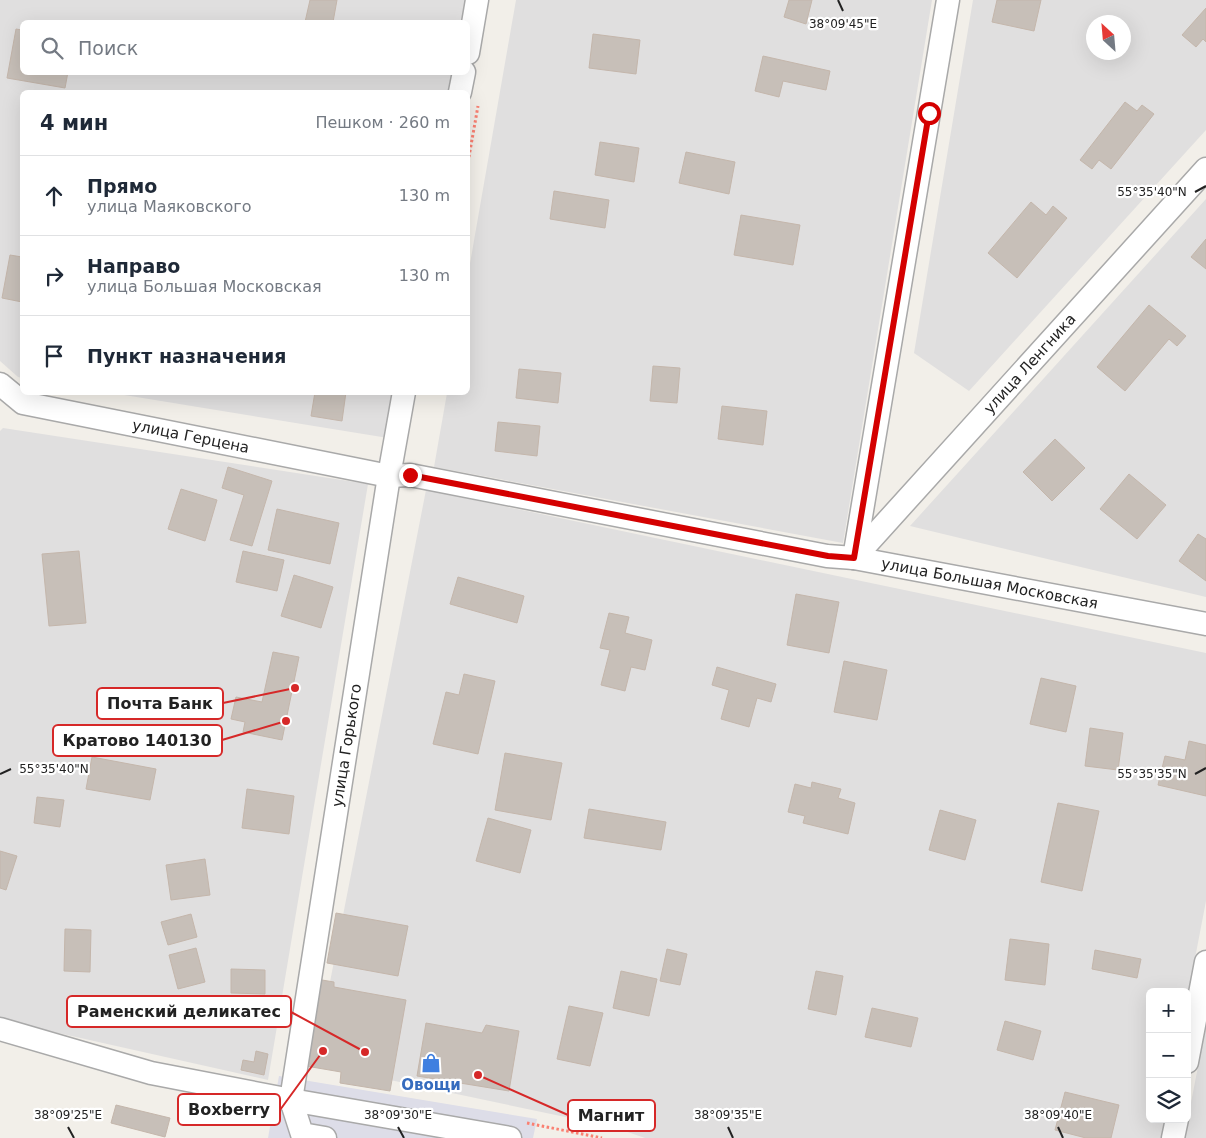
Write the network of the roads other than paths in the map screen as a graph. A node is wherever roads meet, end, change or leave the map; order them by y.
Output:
1 (477, 0) edge
2 (948, 0) edge
3 (470, 41) edge
4 (463, 75) edge
5 (460, 90) edge
6 (1206, 169) edge
7 (0, 384) edge
8 (403, 395) edge
9 (389, 476) junction
10 (854, 558) junction
11 (1206, 624) edge
12 (1206, 962) edge
13 (0, 1029) edge
14 (1191, 1041) edge
15 (291, 1100) junction
16 (1175, 1123) edge
17 (518, 1130) edge
18 (483, 1136) edge
19 (325, 1138) edge
20 (1173, 1138) edge

1 - 3 street
2 - 10 street
4 - 5 street
6 - 10 street, улица Ленгника
7 - 9 street, улица Герцена
8 - 9 street, улица Горького
9 - 10 street, улица Большая Московская
9 - 15 street, улица Горького
10 - 11 street, улица Большая Московская
12 - 14 street
13 - 15 street
15 - 18 street
15 - 19 street
16 - 20 street
17 - 18 street

